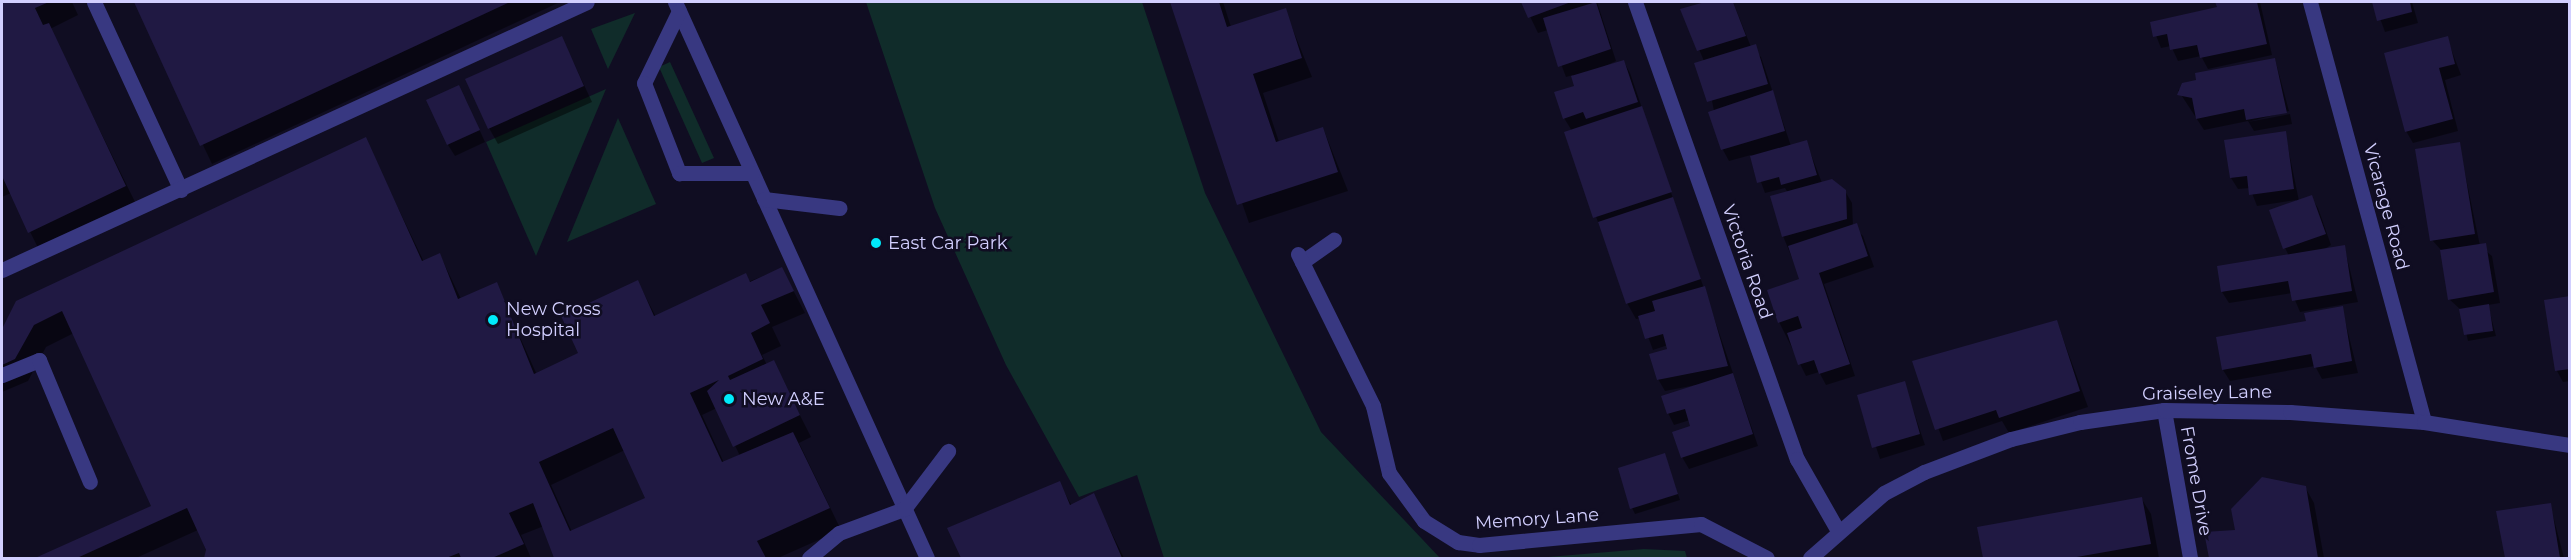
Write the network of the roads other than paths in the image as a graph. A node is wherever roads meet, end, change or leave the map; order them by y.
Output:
1 (94, 2) edge
2 (587, 2) edge
3 (1635, 2) edge
4 (2310, 2) edge
5 (677, 6) edge
6 (752, 173) junction
7 (181, 190) junction
8 (764, 199) junction
9 (839, 208) dead end
10 (1334, 240) dead end
11 (2, 270) edge
12 (2, 375) edge
13 (2164, 410) junction
14 (2424, 422) junction
15 (2570, 445) edge
16 (948, 452) dead end
17 (90, 482) dead end
18 (904, 509) junction
19 (1837, 529) junction
20 (809, 558) edge
21 (927, 558) edge
22 (1767, 558) edge
23 (1810, 558) edge
24 (2190, 558) edge

1 - 7 street
2 - 7 street
3 - 19 street, Victoria Road
4 - 14 street, Vicarage Road
5 - 6 street
5 - 6 street
6 - 8 street
7 - 11 street
8 - 9 street
8 - 18 street
10 - 22 street, Memory Lane
12 - 17 street
13 - 14 street, Graiseley Lane
13 - 19 street, Graiseley Lane
13 - 24 street, Frome Drive
14 - 15 street, Graiseley Lane
16 - 18 street
18 - 20 street
18 - 21 street
19 - 23 street, Graiseley Lane

